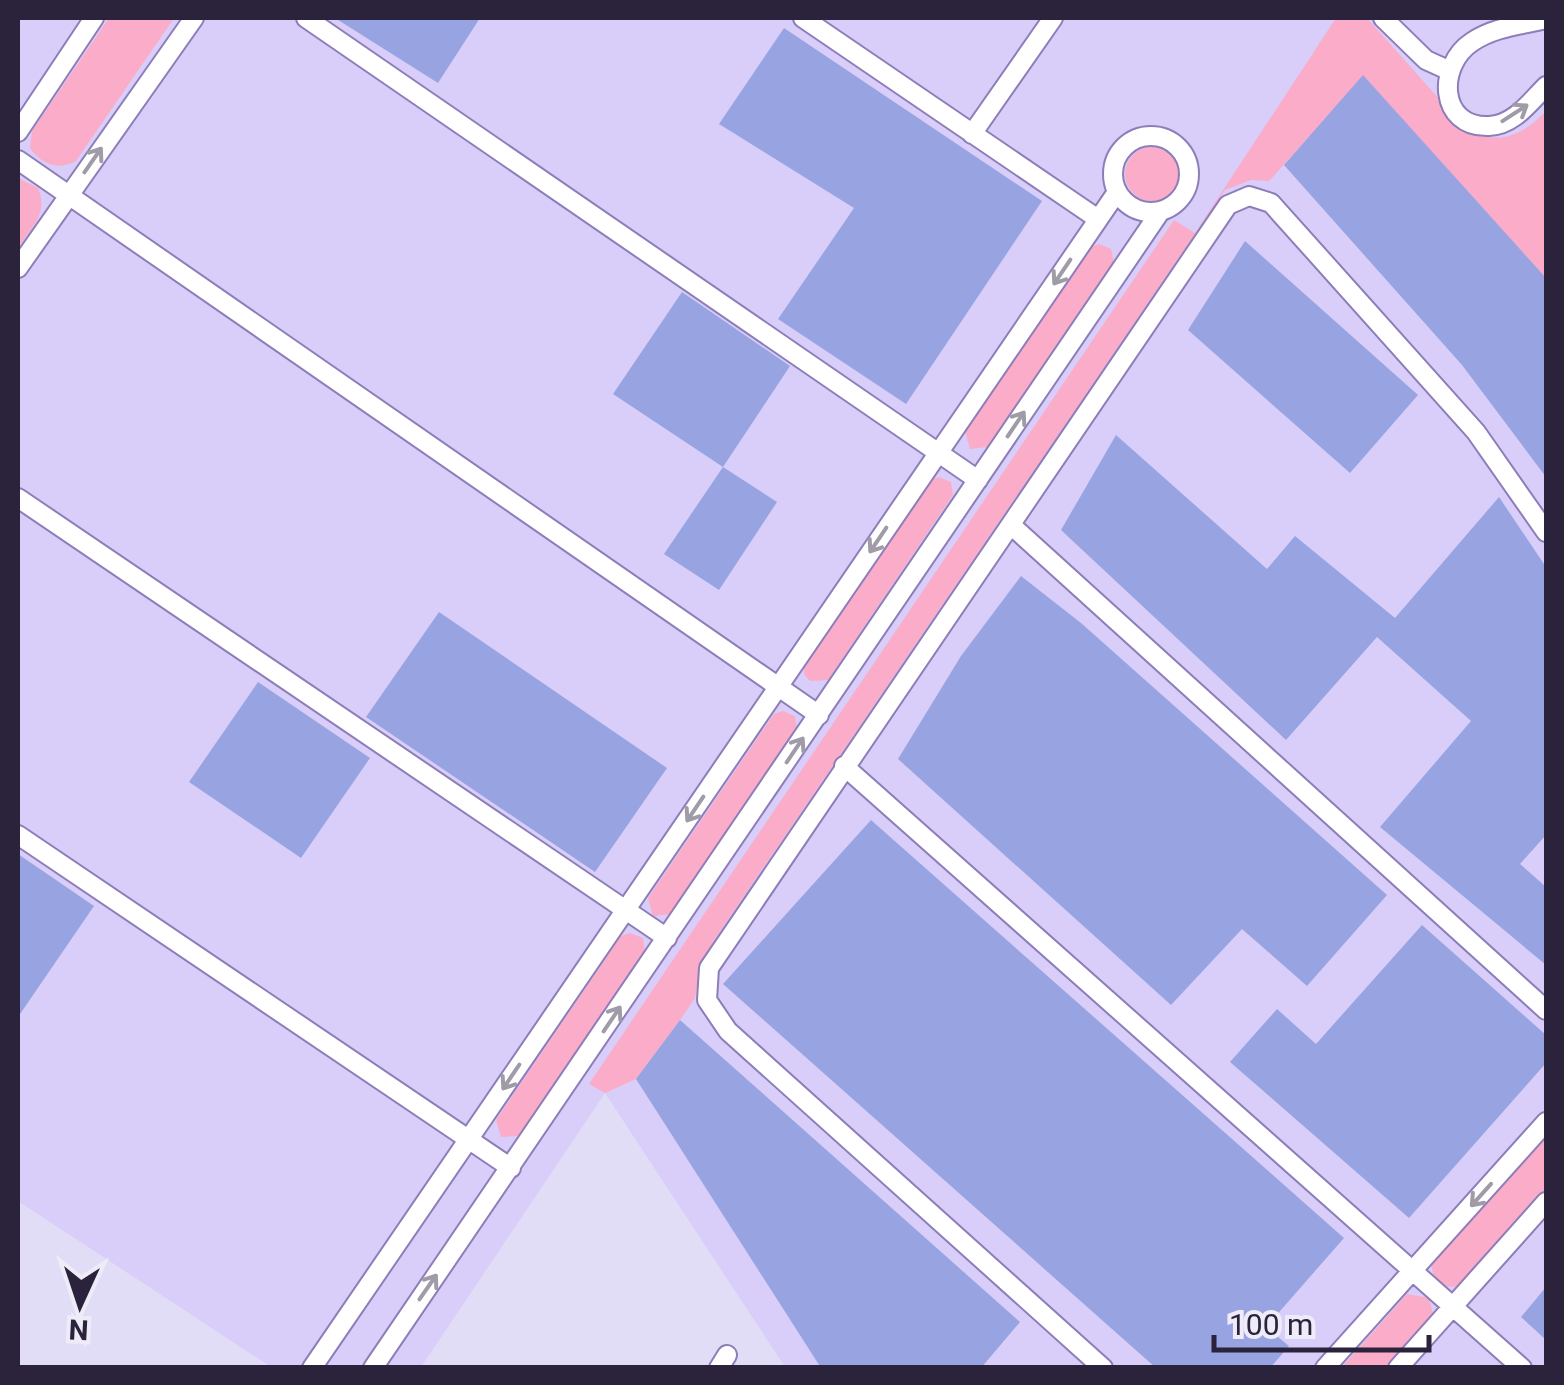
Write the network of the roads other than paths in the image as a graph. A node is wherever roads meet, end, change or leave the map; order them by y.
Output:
1 (94, 18) edge
2 (194, 18) edge
3 (306, 18) edge
4 (803, 18) edge
5 (1054, 18) edge
6 (1383, 18) edge
7 (1546, 19) edge
8 (1448, 70) junction
9 (1546, 86) edge
10 (18, 132) edge
11 (972, 134) junction
12 (18, 160) edge
13 (1117, 192) junction
14 (69, 194) junction
15 (1160, 212) junction
16 (1098, 219) junction
17 (18, 268) edge
18 (939, 452) junction
19 (978, 480) junction
20 (18, 498) edge
21 (1011, 525) junction
22 (1546, 532) edge
23 (777, 688) junction
24 (819, 715) junction
25 (844, 766) junction
26 (18, 835) edge
27 (624, 912) junction
28 (667, 938) junction
29 (1546, 1010) edge
30 (1546, 1122) edge
31 (469, 1138) junction
32 (511, 1168) junction
33 (1546, 1202) edge
34 (1414, 1269) junction
35 (1453, 1306) junction
36 (312, 1368) edge
37 (373, 1368) edge
38 (1103, 1368) edge
39 (1325, 1368) edge
40 (1398, 1368) edge
41 (1522, 1368) edge

1 - 10 lane
14 -> 2 lane
3 - 18 lane
4 - 11 lane
5 - 11 lane
6 - 8 lane
7 - 8 lane
8 -> 9 lane
11 - 16 lane
12 - 14 lane
13 - 15 lane
13 - 15 lane
13 - 16 lane
14 - 17 lane
14 - 23 lane
19 -> 15 lane
16 -> 18 lane
18 - 19 lane
18 -> 23 lane
19 - 24 lane
20 - 27 lane
21 - 22 lane
21 - 25 lane
21 - 29 lane
23 - 24 lane
23 -> 27 lane
28 -> 24 lane
25 - 34 lane
25 - 38 lane
26 - 31 lane
27 - 28 lane
27 -> 31 lane
32 -> 28 lane
30 -> 34 lane
31 - 32 lane
31 - 36 lane
37 -> 32 lane
33 - 35 lane
34 - 35 lane
34 - 39 lane
35 - 40 lane
35 - 41 lane

